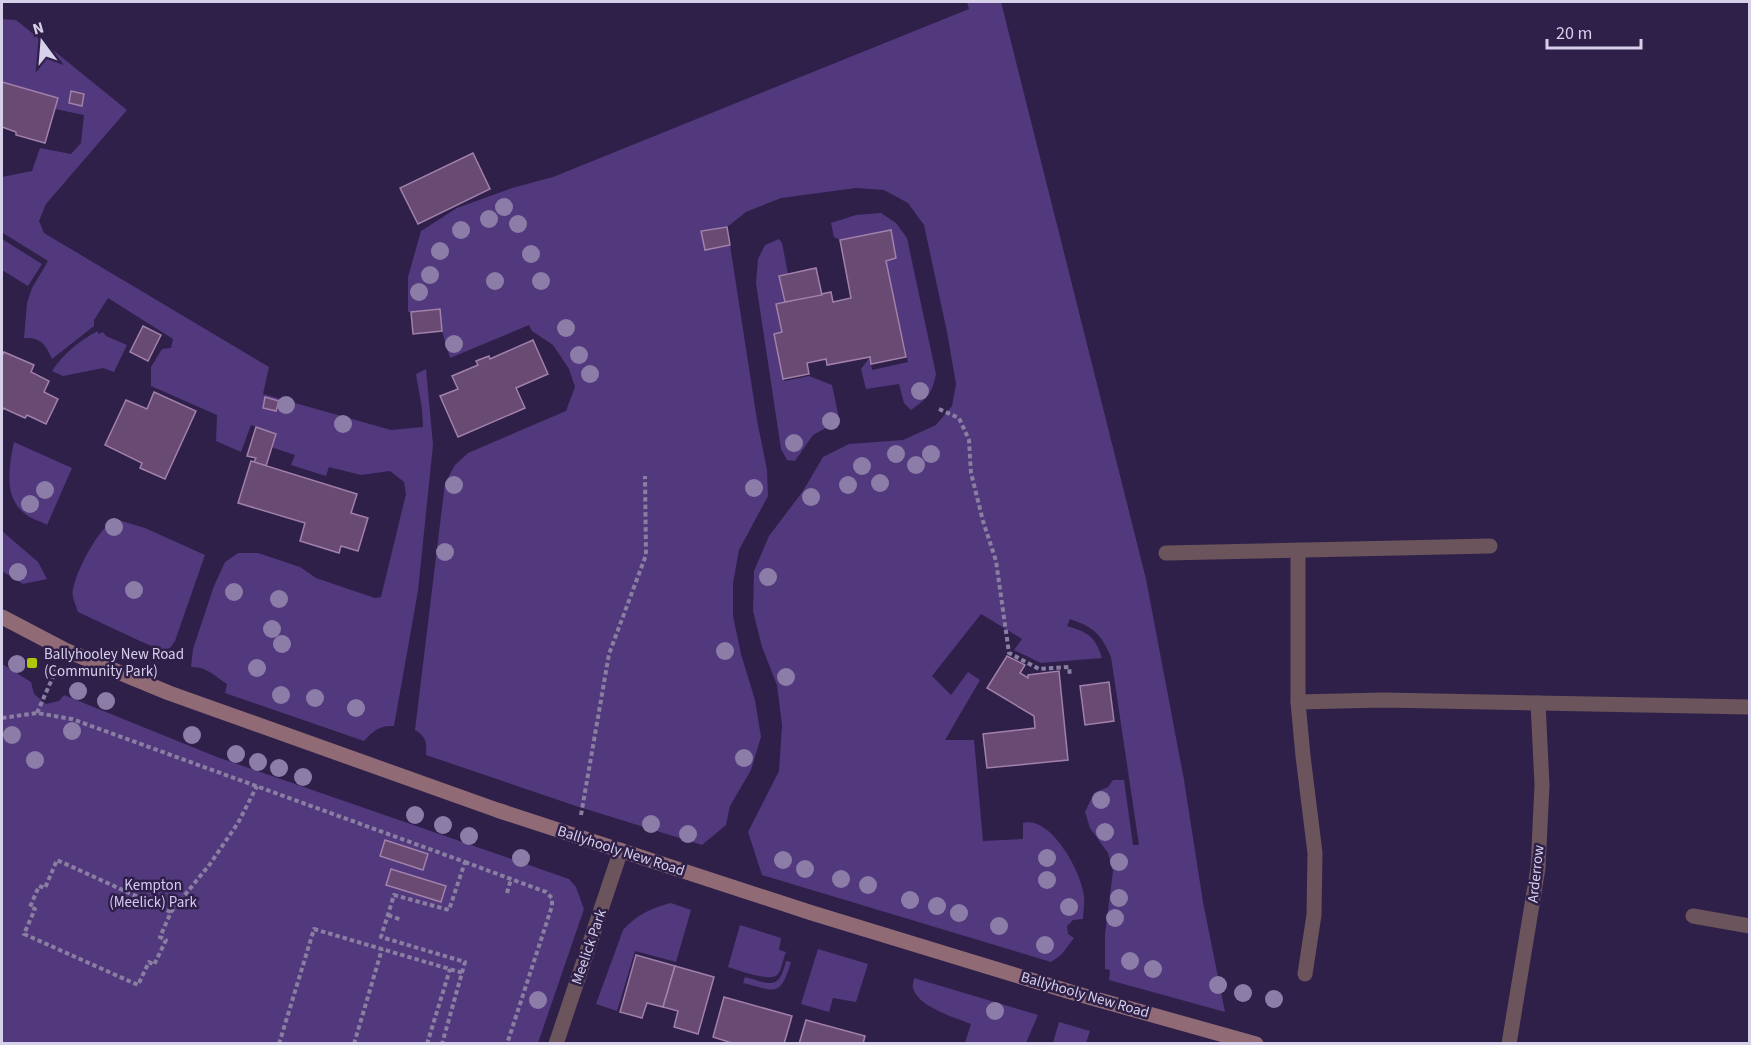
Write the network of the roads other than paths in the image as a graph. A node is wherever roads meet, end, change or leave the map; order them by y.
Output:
1 (1490, 546) dead end
2 (1298, 550) junction
3 (1166, 553) dead end
4 (2, 617) edge
5 (1298, 702) junction
6 (1538, 703) junction
7 (1749, 706) edge
8 (621, 850) junction
9 (1693, 915) dead end
10 (1749, 926) edge
11 (1305, 974) dead end
12 (556, 1044) edge
13 (1256, 1044) edge
14 (1509, 1044) edge

1 - 2 street
2 - 3 street
2 - 5 street
4 - 8 main road, Ballyhooly New Road
5 - 6 street
5 - 11 street
6 - 7 street
6 - 14 street, Arderrow
8 - 12 street, Meelick Park
8 - 13 main road, Ballyhooly New Road
9 - 10 street

